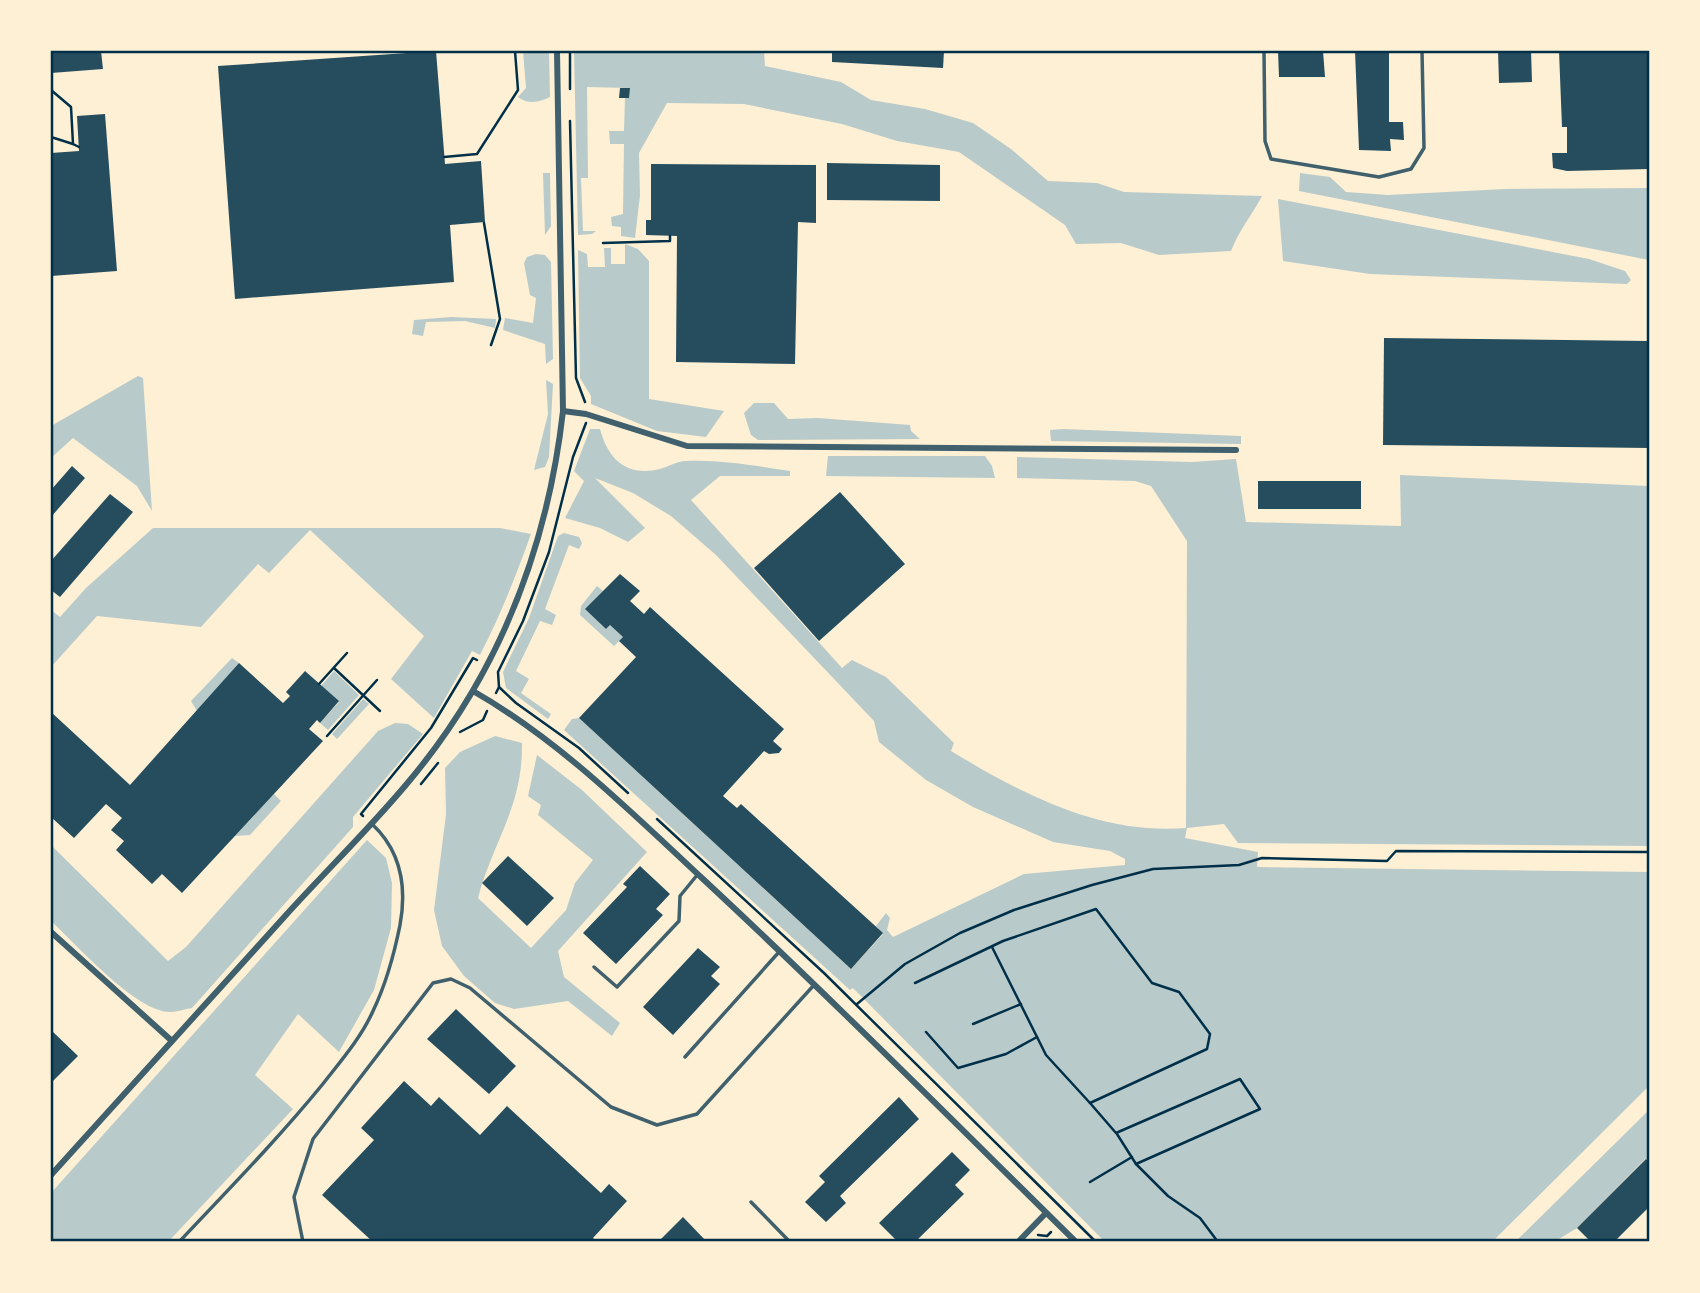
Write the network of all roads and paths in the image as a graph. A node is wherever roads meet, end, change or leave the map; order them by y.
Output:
1 (515, 51) edge
2 (557, 51) edge
3 (569, 51) edge
4 (1264, 51) edge
5 (1422, 51) edge
6 (51, 90) edge
7 (570, 101) dead end
8 (570, 115) dead end
9 (51, 137) edge
10 (73, 144) junction
11 (79, 147) dead end
12 (444, 157) dead end
13 (484, 223) dead end
14 (670, 236) dead end
15 (603, 243) dead end
16 (491, 345) dead end
17 (563, 411) junction
18 (586, 414) junction
19 (1236, 450) dead end
20 (347, 653) dead end
21 (486, 665) junction
22 (334, 668) junction
23 (377, 680) dead end
24 (319, 684) dead end
25 (473, 691) junction
26 (363, 695) junction
27 (492, 702) junction
28 (380, 711) dead end
29 (327, 736) dead end
30 (454, 740) dead end
31 (439, 762) dead end
32 (405, 786) junction
33 (370, 822) junction
34 (1649, 852) edge
35 (698, 874) junction
36 (51, 932) edge
37 (992, 946) junction
38 (781, 951) junction
39 (594, 967) dead end
40 (816, 984) junction
41 (915, 984) dead end
42 (857, 1004) dead end
43 (1021, 1004) junction
44 (973, 1024) dead end
45 (926, 1032) dead end
46 (1037, 1037) junction
47 (172, 1041) junction
48 (685, 1057) dead end
49 (1090, 1103) junction
50 (1116, 1133) junction
51 (1132, 1157) junction
52 (1136, 1164) junction
53 (51, 1175) edge
54 (1090, 1182) dead end
55 (751, 1202) dead end
56 (1046, 1213) junction
57 (179, 1242) edge
58 (303, 1242) edge
59 (790, 1242) edge
60 (1018, 1242) edge
61 (1076, 1242) edge
62 (1218, 1242) edge

1 - 12 path
2 - 17 street
3 - 7 path
4 - 5 lane
6 - 10 path
8 - 18 path
9 - 10 path
10 - 11 path
13 - 16 path
14 - 15 path
17 - 18 street
17 - 21 street
18 - 19 street
18 - 27 path
20 - 22 path
21 - 25 street
21 - 33 path
22 - 24 path
22 - 26 path
23 - 26 path
25 - 27 street
25 - 32 street
26 - 28 path
26 - 29 path
27 - 30 path
27 - 35 street
31 - 32 path
32 - 33 street
33 - 47 street
33 - 57 lane
34 - 42 path
35 - 38 street
35 - 39 lane
36 - 47 street
37 - 41 path
37 - 43 path
37 - 49 path
38 - 40 street
38 - 48 lane
40 - 56 street
40 - 58 lane
43 - 44 path
43 - 46 path
45 - 46 path
46 - 49 path
47 - 53 street
49 - 50 path
50 - 51 path
50 - 52 path
51 - 52 path
51 - 54 path
52 - 62 path
55 - 59 lane
56 - 60 street
56 - 61 street

